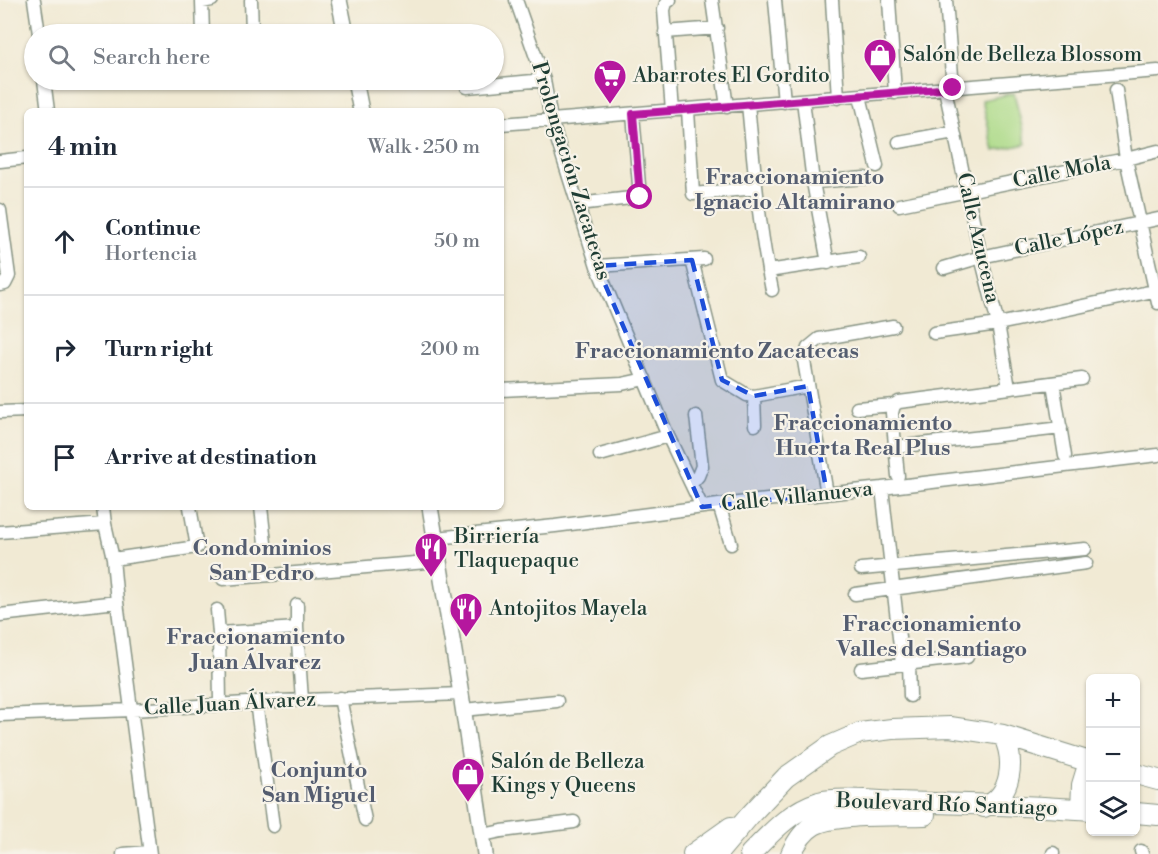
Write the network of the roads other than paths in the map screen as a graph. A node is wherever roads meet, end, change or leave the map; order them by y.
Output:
1 (34, 0) edge
2 (212, 0) edge
3 (251, 0) edge
4 (339, 0) edge
5 (516, 0) edge
6 (712, 0) edge
7 (775, 0) edge
8 (832, 0) edge
9 (889, 0) edge
10 (946, 0) edge
11 (668, 2) edge
12 (38, 24) edge
13 (203, 24) edge
14 (252, 24) edge
15 (344, 24) edge
16 (717, 28) junction
17 (665, 32) junction
18 (1158, 71) edge
19 (544, 80) junction
20 (504, 84) edge
21 (949, 89) junction
22 (45, 90) edge
23 (357, 90) edge
24 (1116, 90) dead end
25 (895, 93) junction
26 (860, 96) junction
27 (838, 98) junction
28 (803, 100) junction
29 (784, 102) junction
30 (748, 104) junction
31 (727, 107) junction
32 (48, 108) edge
33 (360, 108) edge
34 (688, 110) junction
35 (672, 111) junction
36 (633, 114) junction
37 (551, 120) junction
38 (504, 124) edge
39 (954, 132) junction
40 (899, 142) dead end
41 (1158, 151) edge
42 (24, 158) edge
43 (1126, 159) junction
44 (0, 161) edge
45 (878, 166) dead end
46 (865, 178) dead end
47 (813, 182) junction
48 (756, 188) junction
49 (966, 191) junction
50 (578, 204) junction
51 (899, 205) dead end
52 (0, 210) edge
53 (1158, 219) edge
54 (1141, 222) junction
55 (859, 257) dead end
56 (981, 257) junction
57 (828, 263) junction
58 (597, 266) junction
59 (944, 268) dead end
60 (768, 271) junction
61 (0, 285) edge
62 (772, 290) dead end
63 (1157, 295) edge
64 (998, 324) junction
65 (893, 326) dead end
66 (934, 333) dead end
67 (645, 379) junction
68 (1082, 379) dead end
69 (1053, 383) junction
70 (808, 386) junction
71 (1009, 388) junction
72 (504, 390) edge
73 (754, 396) junction
74 (894, 405) junction
75 (857, 408) dead end
76 (24, 411) edge
77 (0, 412) edge
78 (696, 416) dead end
79 (755, 425) dead end
80 (1060, 428) junction
81 (668, 436) junction
82 (895, 447) junction
83 (600, 455) dead end
84 (1158, 455) edge
85 (1065, 456) dead end
86 (898, 476) dead end
87 (691, 484) junction
88 (882, 488) junction
89 (827, 494) junction
90 (719, 505) junction
91 (702, 507) junction
92 (103, 510) edge
93 (190, 510) edge
94 (261, 510) edge
95 (431, 510) edge
96 (105, 524) junction
97 (0, 532) edge
98 (436, 538) junction
99 (265, 543) dead end
100 (731, 544) dead end
101 (1085, 549) dead end
102 (999, 556) junction
103 (113, 559) junction
104 (439, 561) junction
105 (1086, 563) dead end
106 (891, 566) junction
107 (861, 569) dead end
108 (1001, 574) junction
109 (223, 579) dead end
110 (894, 589) junction
111 (855, 594) dead end
112 (117, 602) junction
113 (297, 605) dead end
114 (217, 610) dead end
115 (0, 615) edge
116 (297, 628) junction
117 (219, 633) junction
118 (967, 657) dead end
119 (905, 664) junction
120 (861, 669) dead end
121 (461, 694) junction
122 (910, 696) dead end
123 (340, 698) junction
124 (302, 700) junction
125 (557, 701) dead end
126 (256, 702) junction
127 (220, 704) junction
128 (132, 710) junction
129 (463, 710) junction
130 (0, 716) edge
131 (1003, 735) junction
132 (1086, 761) edge
133 (1086, 774) edge
134 (1140, 775) edge
135 (1158, 780) edge
136 (990, 805) junction
137 (1086, 810) edge
138 (1140, 813) edge
139 (751, 814) junction
140 (1158, 815) edge
141 (365, 820) dead end
142 (574, 822) dead end
143 (273, 826) dead end
144 (483, 836) junction
145 (150, 853) edge
146 (123, 854) edge
147 (485, 854) edge
148 (693, 854) edge
149 (717, 854) edge
150 (750, 854) edge
151 (791, 854) edge

1 - 12 street
2 - 13 street
3 - 14 street
4 - 15 street
5 - 19 street, Prolongación Zacatecas
6 - 16 street
7 - 29 street
8 - 27 street
9 - 25 street
10 - 21 street, Calle Azucena
11 - 17 street
16 - 17 street
16 - 31 street
17 - 35 street
18 - 21 street
19 - 20 street
19 - 37 street, Prolongación Zacatecas
21 - 25 street
21 - 39 street, Calle Azucena
22 - 32 street
23 - 33 street
24 - 43 street
25 - 26 street
26 - 27 street
26 - 45 street
27 - 28 street
28 - 29 street
28 - 47 street
29 - 30 street
30 - 31 street
30 - 48 street
31 - 34 street
34 - 35 street
34 - 48 street
35 - 36 street
36 - 37 street
36 - 50 street
37 - 38 street
37 - 50 street, Prolongación Zacatecas
39 - 40 street
39 - 49 street, Calle Azucena
41 - 43 street, Calle Mola
42 - 44 street
43 - 49 street, Calle Mola
43 - 54 street
46 - 47 street
47 - 57 street
48 - 60 street
49 - 51 street, Calle Mola
49 - 56 street, Calle Azucena
50 - 58 street, Prolongación Zacatecas
52 - 61 street
53 - 54 street, Calle López
54 - 56 street, Calle López
54 - 63 street
55 - 57 street
56 - 59 street, Calle López
56 - 64 street, Calle Azucena
57 - 60 street
58 - 67 street, Prolongación Zacatecas
58 - 73 street
60 - 62 street
63 - 64 street
64 - 66 street
64 - 71 street, Calle Azucena
65 - 70 street
67 - 72 street
67 - 81 street, Prolongación Zacatecas
68 - 69 street
69 - 71 street
69 - 80 street
70 - 73 street
70 - 89 street
71 - 74 street
73 - 79 street
74 - 75 street
74 - 82 street
76 - 77 street
78 - 87 street
80 - 82 street
80 - 85 street
81 - 83 street
81 - 87 street, Prolongación Zacatecas
82 - 86 street
84 - 88 street, Calle Villanueva
87 - 91 street, Prolongación Zacatecas
88 - 89 street, Calle Villanueva
88 - 106 street
89 - 90 street, Calle Villanueva
90 - 91 street, Calle Villanueva
90 - 100 street
91 - 98 street, Calle Villanueva
92 - 96 street
93 - 103 street
94 - 99 street
95 - 98 street
96 - 97 street
96 - 103 street
98 - 104 street
101 - 102 street
102 - 106 street
102 - 108 street
103 - 112 street
104 - 109 street
104 - 121 street
105 - 108 street
106 - 107 street
106 - 110 street
108 - 110 street
110 - 111 street
110 - 119 street
112 - 115 street
112 - 128 street
113 - 116 street
114 - 117 street
116 - 117 street
116 - 124 street
117 - 127 street
118 - 119 street
119 - 120 street
119 - 122 street
121 - 123 street, Calle Juan Álvarez
121 - 129 street
123 - 124 street, Calle Juan Álvarez
123 - 141 street
124 - 126 street, Calle Juan Álvarez
125 - 129 street
126 - 127 street, Calle Juan Álvarez
126 - 143 street
127 - 128 street, Calle Juan Álvarez
128 - 130 street, Calle Juan Álvarez
128 - 145 street
129 - 144 street
131 - 132 main road
131 - 136 main road
131 - 139 main road
133 - 137 main road
134 - 135 main road
136 - 137 main road, Boulevard Río Santiago
136 - 150 main road, Boulevard Río Santiago
136 - 151 main road
138 - 140 main road
139 - 148 main road
139 - 149 main road
142 - 144 street
144 - 147 street
145 - 146 street

